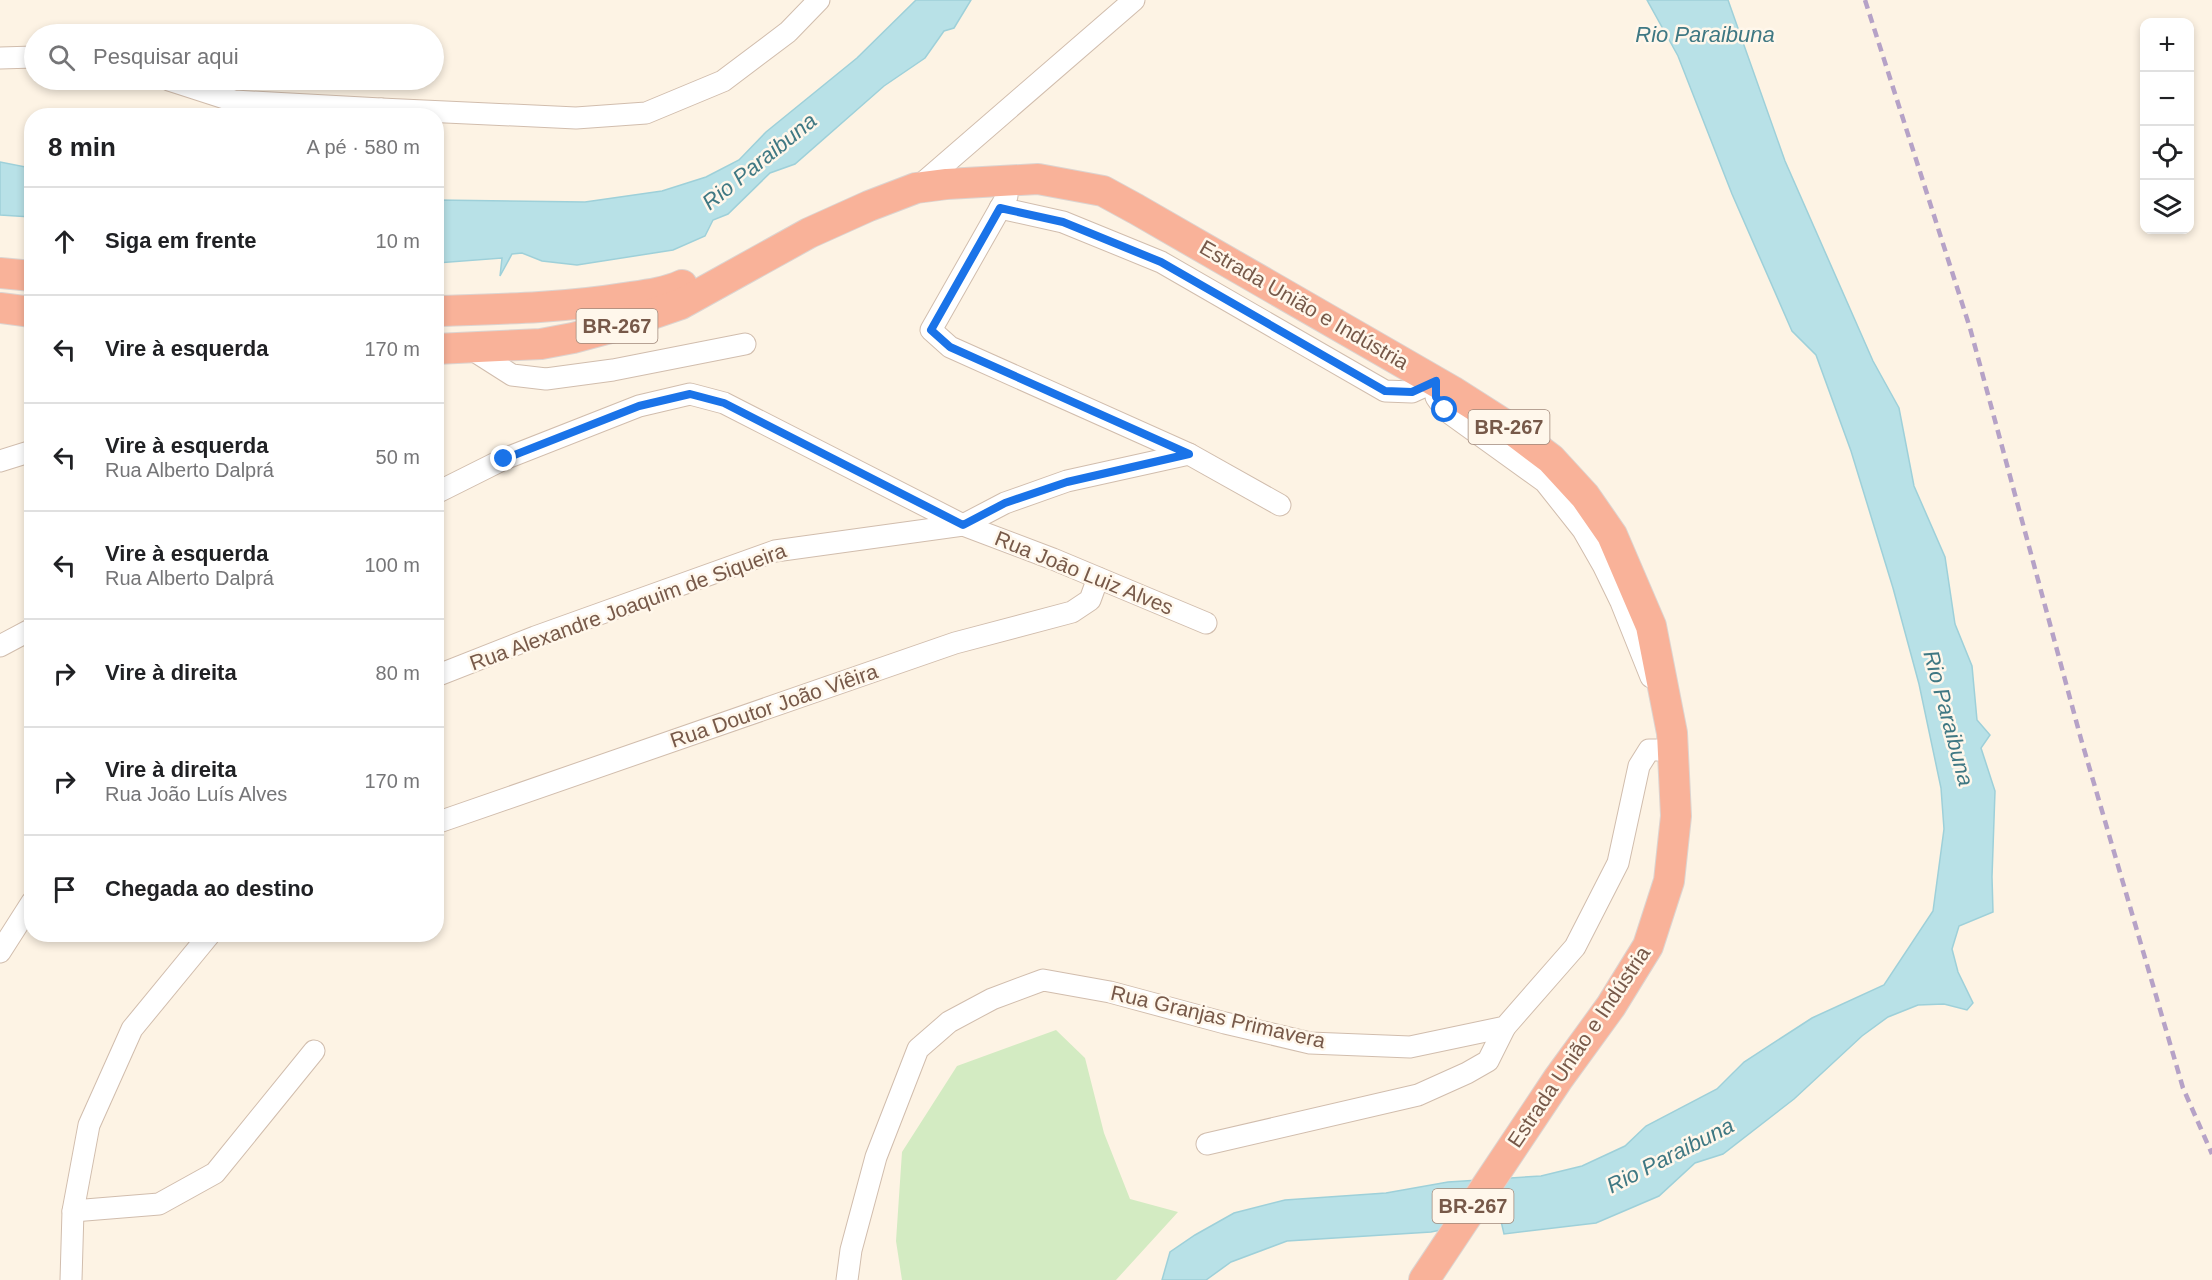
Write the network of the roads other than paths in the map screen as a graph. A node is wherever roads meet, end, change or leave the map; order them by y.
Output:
1 (819, 0) edge
2 (1134, 0) edge
3 (24, 57) edge
4 (0, 58) edge
5 (200, 90) edge
6 (328, 108) edge
7 (444, 114) edge
8 (1017, 180) junction
9 (916, 188) junction
10 (1000, 208) junction
11 (781, 249) junction
12 (0, 273) edge
13 (24, 275) edge
14 (0, 308) edge
15 (24, 311) edge
16 (444, 311) edge
17 (745, 344) dead end
18 (468, 348) junction
19 (444, 349) edge
20 (1436, 381) junction
21 (24, 454) edge
22 (1189, 454) junction
23 (0, 461) edge
24 (444, 489) edge
25 (1280, 505) dead end
26 (963, 525) junction
27 (1098, 578) junction
28 (1206, 622) dead end
29 (24, 633) edge
30 (0, 646) edge
31 (444, 673) edge
32 (1673, 744) junction
33 (444, 820) edge
34 (24, 914) edge
35 (203, 942) edge
36 (0, 952) edge
37 (1505, 1027) junction
38 (314, 1051) dead end
39 (1207, 1144) dead end
40 (73, 1211) junction
41 (1426, 1277) edge
42 (71, 1280) edge
43 (847, 1280) edge

1 - 7 street
2 - 9 street
3 - 4 street
5 - 6 street
8 - 9 highway, Estrada União e Indústria / BR-267
8 - 10 street
8 - 20 highway, Estrada União e Indústria / BR-267
9 - 11 highway, Estrada União e Indústria / BR-267
10 - 20 street
10 - 22 street
11 - 16 highway, BR-267
11 - 18 highway, BR-267
12 - 13 highway
14 - 15 highway
17 - 18 street
18 - 19 highway, BR-267
20 - 32 highway, Estrada União e Indústria / BR-267
21 - 23 street
22 - 25 street
22 - 26 street
24 - 26 street, Rua Joāo Luiz Alves
26 - 27 street, Rua Joāo Luiz Alves
26 - 31 street, Rua Alexandre Joaquim de Siqueira
27 - 28 street, Rua Joāo Luiz Alves
27 - 33 street, Rua Doutor João Viêira
29 - 30 street
32 - 37 street
32 - 41 highway, Estrada União e Indústria / BR-267
34 - 36 street
35 - 40 street
37 - 39 street
37 - 43 street, Rua Granjas Primavera
38 - 40 street
40 - 42 street

